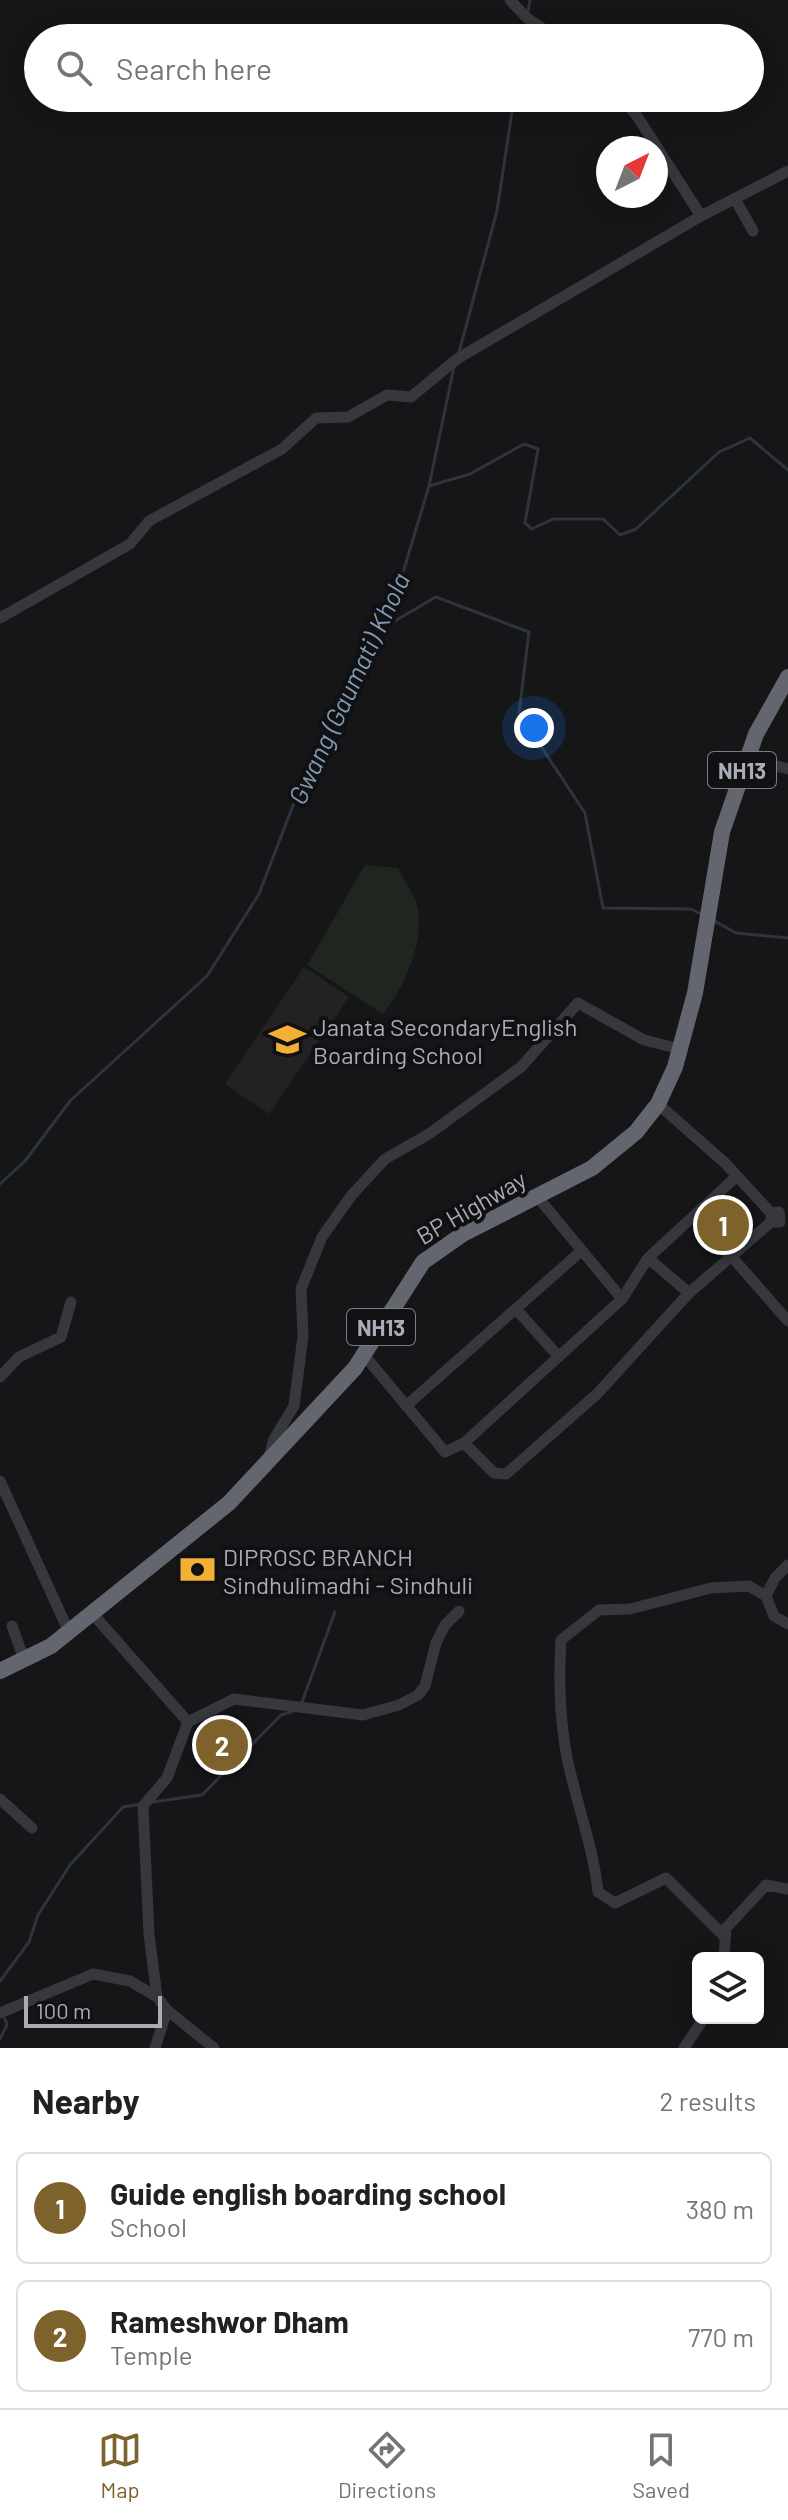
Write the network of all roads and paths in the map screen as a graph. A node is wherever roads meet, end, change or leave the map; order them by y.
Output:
1 (510, 0) edge
2 (536, 24) edge
3 (631, 112) edge
4 (788, 171) edge
5 (735, 199) junction
6 (701, 216) junction
7 (753, 231) dead end
8 (0, 618) edge
9 (788, 677) edge
10 (747, 758) junction
11 (788, 769) edge
12 (680, 1049) junction
13 (658, 1104) junction
14 (736, 1177) junction
15 (536, 1195) junction
16 (780, 1218) edge
17 (580, 1252) junction
18 (732, 1257) junction
19 (648, 1258) junction
20 (689, 1293) junction
21 (622, 1299) junction
22 (71, 1302) dead end
23 (516, 1309) junction
24 (788, 1321) edge
25 (364, 1355) junction
26 (559, 1357) junction
27 (0, 1377) edge
28 (406, 1406) junction
29 (464, 1443) junction
30 (267, 1466) junction
31 (0, 1481) edge
32 (788, 1565) edge
33 (766, 1596) junction
34 (459, 1611) dead end
35 (92, 1613) junction
36 (788, 1624) edge
37 (12, 1626) dead end
38 (69, 1632) junction
39 (24, 1659) junction
40 (0, 1671) edge
41 (188, 1722) junction
42 (0, 1799) edge
43 (32, 1828) dead end
44 (788, 1889) edge
45 (725, 1937) junction
46 (724, 1952) edge
47 (157, 1997) junction
48 (167, 2010) junction
49 (0, 2013) edge
50 (700, 2024) edge
51 (155, 2048) edge
52 (214, 2048) edge
53 (684, 2048) edge

1 - 2 street
3 - 6 street
4 - 5 street
5 - 6 street
5 - 7 street
6 - 8 street
9 - 10 highway, BP Highway / NH13
10 - 11 street
10 - 12 highway, BP Highway / NH13
12 - 13 highway, BP Highway / NH13
12 - 30 street
13 - 14 street
13 - 15 highway, BP Highway / NH13
14 - 16 street
14 - 19 street
15 - 17 street
15 - 25 highway, BP Highway / NH13
16 - 18 street
17 - 21 street
17 - 23 street
18 - 20 street
18 - 24 street
19 - 20 street
19 - 21 street
20 - 29 street
21 - 26 street
22 - 27 street
23 - 26 street
23 - 28 street
25 - 28 street
25 - 30 highway, BP Highway / NH13
26 - 29 street
28 - 29 street
30 - 35 highway, BP Highway / NH13
31 - 38 street
32 - 33 street
33 - 36 street
33 - 45 street
34 - 41 street
35 - 38 highway, BP Highway / NH13
35 - 41 street
37 - 39 street
38 - 39 highway, BP Highway / NH13
39 - 40 highway, BP Highway / NH13
41 - 47 street
42 - 43 street
44 - 45 street
45 - 46 street
47 - 48 street
47 - 49 street
48 - 51 street
48 - 52 street
50 - 53 street

